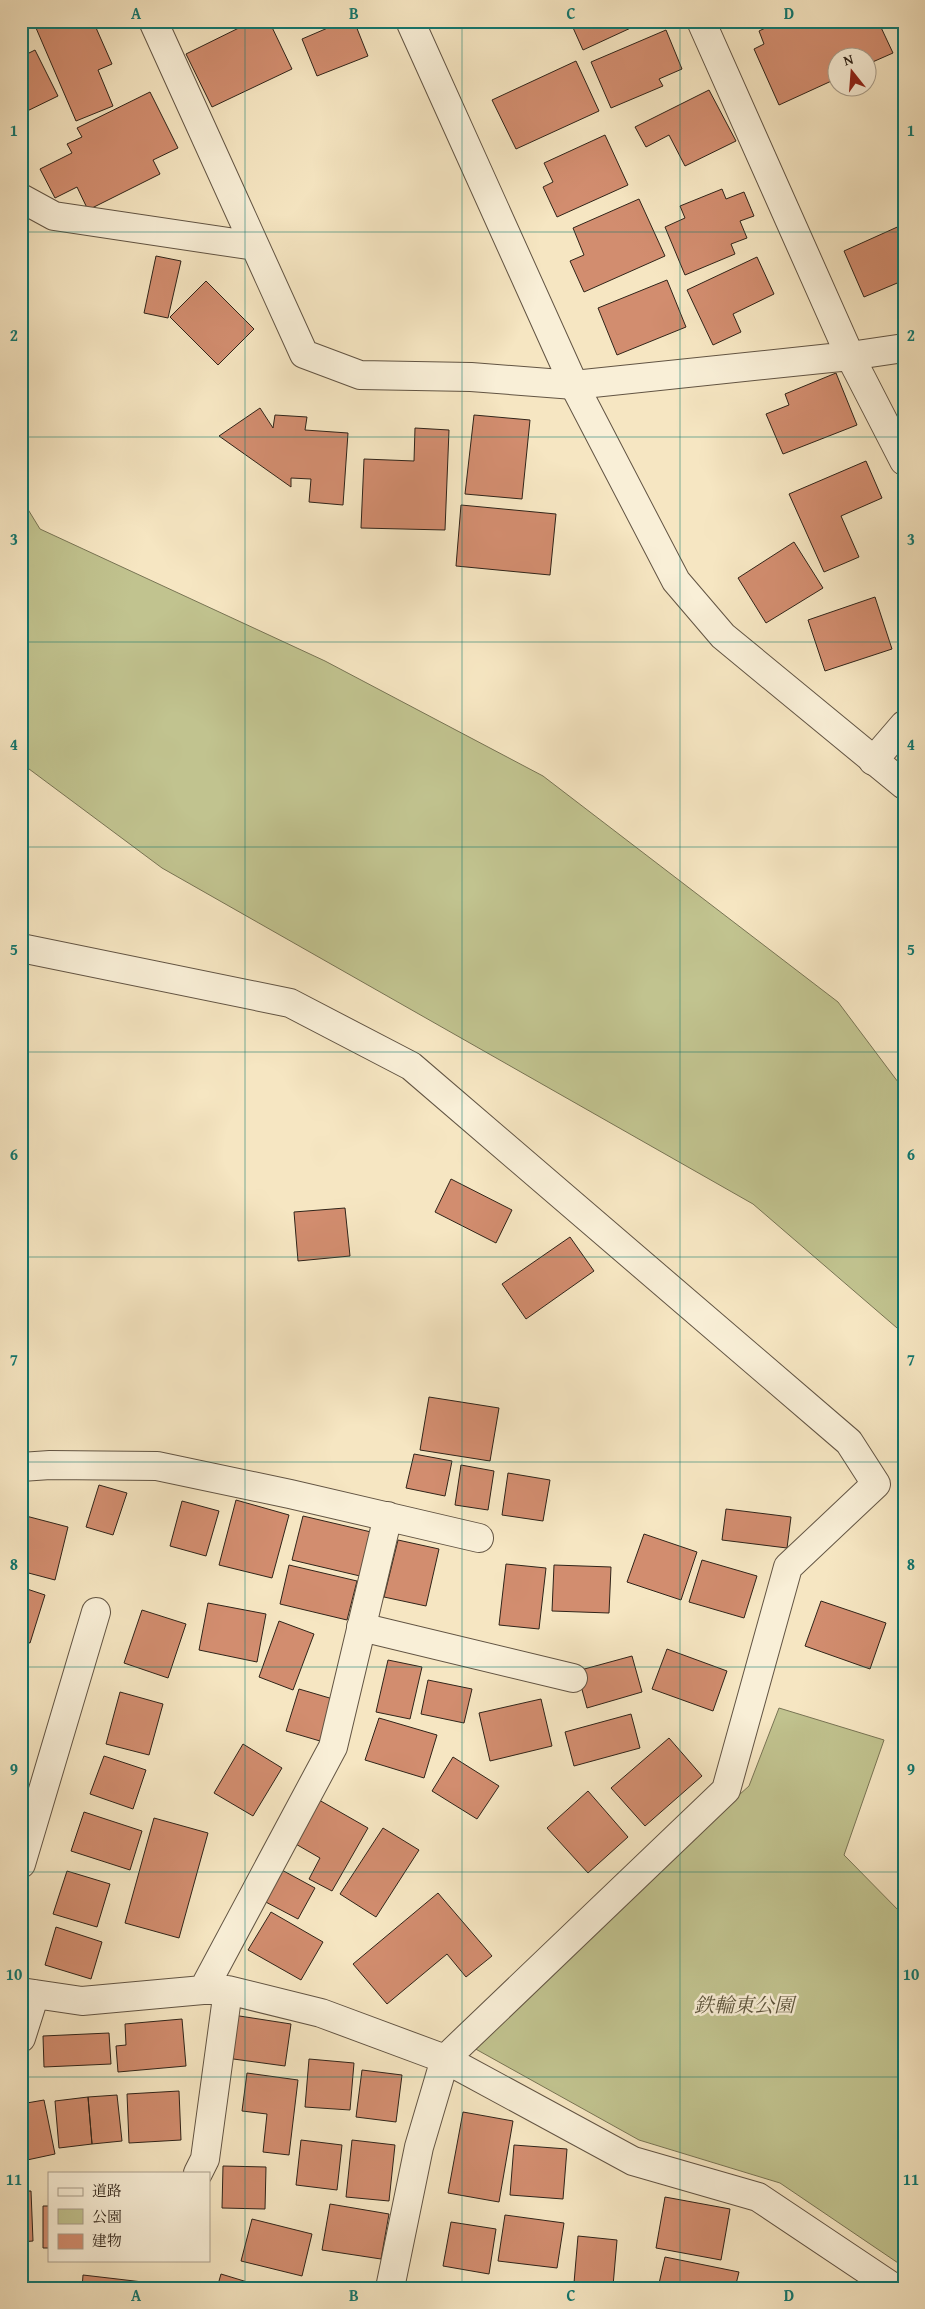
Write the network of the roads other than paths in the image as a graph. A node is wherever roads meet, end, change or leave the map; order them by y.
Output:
1 (153, 21) edge
2 (410, 21) edge
3 (701, 21) edge
4 (21, 198) edge
5 (255, 246) junction
6 (904, 348) edge
7 (850, 356) junction
8 (574, 385) junction
9 (904, 461) edge
10 (904, 725) edge
11 (873, 761) junction
12 (904, 785) edge
13 (21, 948) edge
14 (21, 1467) edge
15 (388, 1516) junction
16 (479, 1538) dead end
17 (96, 1612) dead end
18 (361, 1627) junction
19 (573, 1678) dead end
20 (21, 1864) edge
21 (216, 1990) junction
22 (28, 1993) edge
23 (21, 2038) edge
24 (445, 2060) junction
25 (198, 2172) edge
26 (390, 2288) edge
27 (894, 2288) edge

1 - 5 street
2 - 8 street
3 - 7 street
4 - 5 street
5 - 8 street
6 - 7 street
7 - 8 street
7 - 9 street
8 - 11 street
10 - 11 street
11 - 12 street
13 - 24 street
14 - 15 street
15 - 16 street
15 - 18 street
17 - 20 street
18 - 19 street
18 - 21 street
21 - 22 street
21 - 24 street
21 - 25 street
22 - 23 street
24 - 26 street
24 - 27 street

